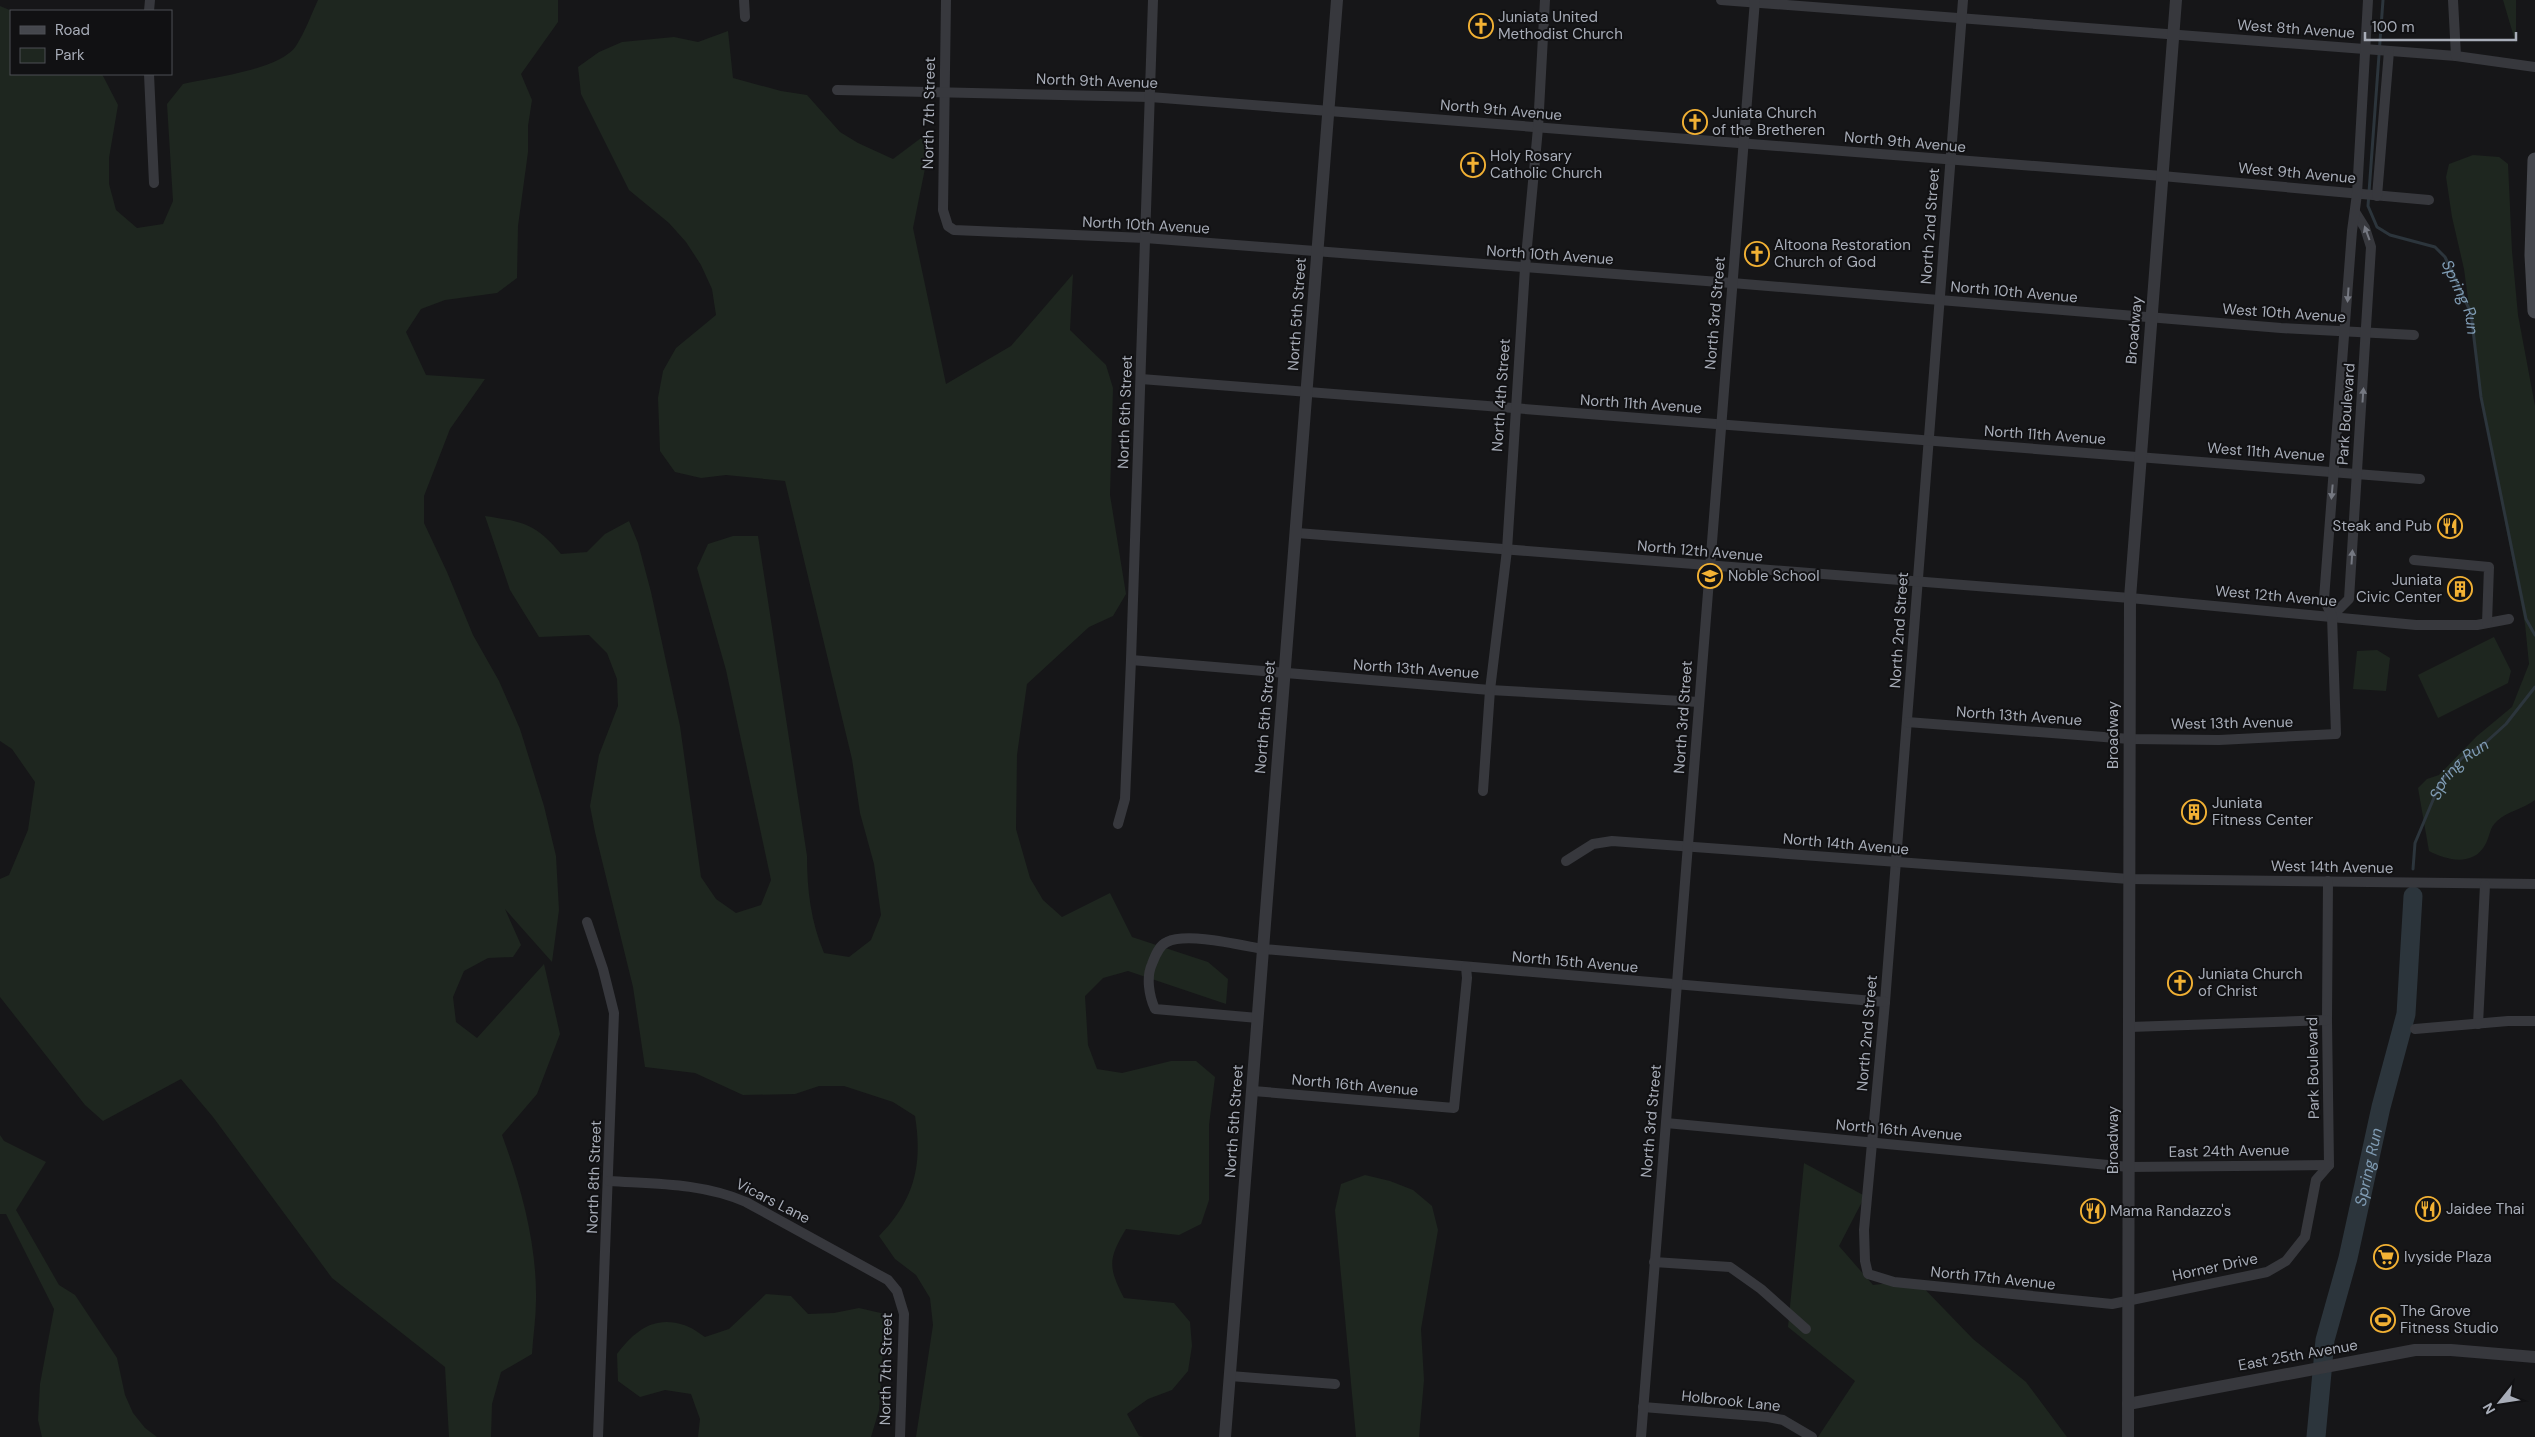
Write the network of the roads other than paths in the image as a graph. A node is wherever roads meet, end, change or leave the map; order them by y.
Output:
1 (744, 0) edge
2 (946, 0) edge
3 (1153, 0) edge
4 (1337, 0) edge
5 (1544, 0) edge
6 (1721, 0) edge
7 (1963, 0) edge
8 (2176, 0) edge
9 (2368, 0) edge
10 (2453, 0) edge
11 (1754, 1) edge
12 (745, 16) dead end
13 (1962, 18) junction
14 (2173, 35) junction
15 (2369, 49) junction
16 (2386, 50) junction
17 (2456, 56) junction
18 (2535, 67) edge
19 (149, 75) edge
20 (837, 90) dead end
21 (945, 92) junction
22 (1150, 97) junction
23 (1330, 110) junction
24 (1538, 128) junction
25 (1743, 144) junction
26 (2535, 160) edge
27 (1950, 161) junction
28 (2162, 176) junction
29 (154, 183) dead end
30 (2357, 194) junction
31 (2377, 196) junction
32 (2429, 200) dead end
33 (2355, 212) junction
34 (948, 226) joint
35 (1145, 238) junction
36 (1318, 252) junction
37 (1525, 268) junction
38 (1732, 283) junction
39 (1940, 302) junction
40 (2535, 311) edge
41 (2151, 318) junction
42 (2345, 333) junction
43 (2368, 333) junction
44 (2414, 335) dead end
45 (1141, 379) junction
46 (1308, 392) junction
47 (1515, 410) junction
48 (1720, 425) junction
49 (1929, 442) junction
50 (2140, 457) junction
51 (2334, 472) junction
52 (2357, 474) junction
53 (2420, 479) dead end
54 (1297, 533) junction
55 (1507, 550) junction
56 (2414, 560) dead end
57 (1710, 567) junction
58 (1917, 583) junction
59 (2130, 598) junction
60 (2332, 616) junction
61 (2509, 619) dead end
62 (2486, 623) junction
63 (1131, 660) junction
64 (1285, 674) junction
65 (1490, 690) junction
66 (1699, 702) junction
67 (1907, 722) junction
68 (2336, 734) joint
69 (2130, 739) junction
70 (1483, 791) dead end
71 (1118, 824) dead end
72 (1689, 846) junction
73 (1566, 861) dead end
74 (1895, 863) junction
75 (2129, 879) junction
76 (2328, 881) junction
77 (2535, 884) edge
78 (2485, 885) junction
79 (587, 922) dead end
80 (1263, 949) junction
81 (1466, 967) junction
82 (1678, 986) junction
83 (1885, 1002) junction
84 (1258, 1018) junction
85 (2327, 1020) junction
86 (2535, 1021) edge
87 (2478, 1024) junction
88 (2130, 1027) junction
89 (2415, 1029) dead end
90 (1253, 1091) junction
91 (1666, 1123) junction
92 (1873, 1143) junction
93 (2330, 1165) junction
94 (2129, 1167) junction
95 (609, 1181) junction
96 (1865, 1261) joint
97 (1654, 1262) junction
98 (901, 1301) joint
99 (2129, 1301) junction
100 (1806, 1329) dead end
101 (2535, 1356) edge
102 (1230, 1376) junction
103 (1334, 1384) dead end
104 (2128, 1404) junction
105 (1643, 1407) junction
106 (598, 1437) edge
107 (900, 1437) edge
108 (1225, 1437) edge
109 (1641, 1437) edge
110 (1812, 1437) edge
111 (2128, 1437) edge

1 - 12 street
2 - 21 street, North 7th Street
3 - 22 street, North 6th Street
4 - 23 street, North 5th Street
5 - 24 street, North 4th Street
6 - 11 street, West 8th Avenue
7 - 13 street, North 2nd Street
8 - 14 street, Broadway
9 - 15 street, Park Boulevard
10 - 17 street
11 - 13 street, West 8th Avenue
11 - 25 street, North 3rd Street
13 - 14 street, West 8th Avenue
13 - 27 street, North 2nd Street
14 - 15 street, West 8th Avenue
14 - 28 street, Broadway
15 - 16 street, West 8th Avenue
15 - 30 street, Park Boulevard
16 - 17 street, West 8th Avenue
16 - 31 street
17 - 18 street, West 8th Avenue
19 - 29 street
20 - 21 street, North 9th Avenue
21 - 22 street, North 9th Avenue
21 - 34 street, North 7th Street
22 - 23 street, North 9th Avenue
22 - 35 street, North 6th Street
23 - 24 street, North 9th Avenue
23 - 36 street, North 5th Street
24 - 25 street, North 9th Avenue
24 - 37 street, North 4th Street
25 - 27 street, North 9th Avenue
25 - 38 street, North 3rd Street
26 - 40 main road
27 - 28 street, North 9th Avenue
27 - 39 street, North 2nd Street
28 - 30 street, West 9th Avenue
28 - 41 street, Broadway
30 - 31 street, West 9th Avenue
30 - 33 street, Park Boulevard
31 - 32 street, West 9th Avenue
33 -> 42 street, Park Boulevard
43 -> 33 street, Park Boulevard
34 - 35 street, North 10th Avenue
35 - 36 street, North 10th Avenue
35 - 45 street, North 6th Street
36 - 37 street, North 10th Avenue
36 - 46 street, North 5th Street
37 - 38 street, North 10th Avenue
37 - 47 street, North 4th Street
38 - 39 street, North 10th Avenue
38 - 48 street, North 3rd Street
39 - 41 street, North 10th Avenue
39 - 49 street, North 2nd Street
41 - 42 street, West 10th Avenue
41 - 50 street, Broadway
42 - 43 street, West 10th Avenue
42 - 51 street, Park Boulevard
43 - 44 street, West 10th Avenue
52 -> 43 street, Park Boulevard
45 - 46 street, North 11th Avenue
45 - 63 street, North 6th Street
46 - 47 street, North 11th Avenue
46 - 54 street, North 5th Street
47 - 48 street, North 11th Avenue
47 - 55 street, North 4th Street
48 - 49 street, North 11th Avenue
48 - 57 street, North 3rd Street
49 - 50 street, North 11th Avenue
49 - 58 street, North 2nd Street
50 - 51 street, West 11th Avenue
50 - 59 street, Broadway
51 - 52 street, West 11th Avenue
51 -> 60 street, Park Boulevard
52 - 53 street, West 11th Avenue
60 -> 52 street, Park Boulevard
54 - 55 street, North 12th Avenue
54 - 64 street, North 5th Street
55 - 57 street, North 12th Avenue
55 - 65 street, North 4th Street
56 - 62 street
57 - 58 street, North 12th Avenue
57 - 66 street, North 3rd Street
58 - 59 street, North 12th Avenue
58 - 67 street, North 2nd Street
59 - 60 street, West 12th Avenue
59 - 69 street, Broadway
60 - 62 street, West 12th Avenue
60 - 68 street, Park Boulevard
61 - 62 street, West 12th Avenue
63 - 64 street, North 13th Avenue
63 - 71 street, North 6th Street
64 - 65 street, North 13th Avenue
64 - 80 street, North 5th Street
65 - 66 street, North 13th Avenue
65 - 70 street, North 4th Street
66 - 72 street, North 3rd Street
67 - 69 street, North 13th Avenue
67 - 74 street, North 2nd Street
68 - 69 street, West 13th Avenue
69 - 75 street, Broadway
72 - 73 street, North 14th Avenue
72 - 74 street, North 14th Avenue
72 - 82 street, North 3rd Street
74 - 75 street, North 14th Avenue
74 - 83 street, North 2nd Street
75 - 76 street, West 14th Avenue
75 - 88 street, Broadway
76 - 78 street, West 14th Avenue
76 - 85 street, Park Boulevard
77 - 78 street, West 14th Avenue
78 - 87 street
79 - 95 street, North 8th Street
80 - 81 street, North 15th Avenue
80 - 84 street, North 5th Street
80 - 84 street, North 15th Avenue
81 - 82 street, North 15th Avenue
81 - 90 street, North 16th Avenue
82 - 83 street, North 15th Avenue
82 - 91 street, North 3rd Street
83 - 92 street, North 2nd Street
84 - 90 street, North 5th Street
85 - 88 street
85 - 93 street, Park Boulevard
86 - 87 street
87 - 89 street
88 - 94 street, Broadway
90 - 102 street, North 5th Street
91 - 92 street, North 16th Avenue
91 - 97 street, North 3rd Street
92 - 94 street, North 16th Avenue
92 - 96 street, North 2nd Street
93 - 94 street, East 24th Avenue
93 - 99 street, Horner Drive
94 - 99 street, Broadway
95 - 98 street, Vicars Lane
95 - 106 street, North 8th Street
96 - 99 street, North 17th Avenue
97 - 100 street
97 - 105 street, North 3rd Street
98 - 107 street, North 7th Street
99 - 104 street, Broadway
101 - 104 street, East 25th Avenue
102 - 103 street
102 - 108 street, North 5th Street
104 - 111 street, Broadway
105 - 109 street, North 3rd Street
105 - 110 street, Holbrook Lane

